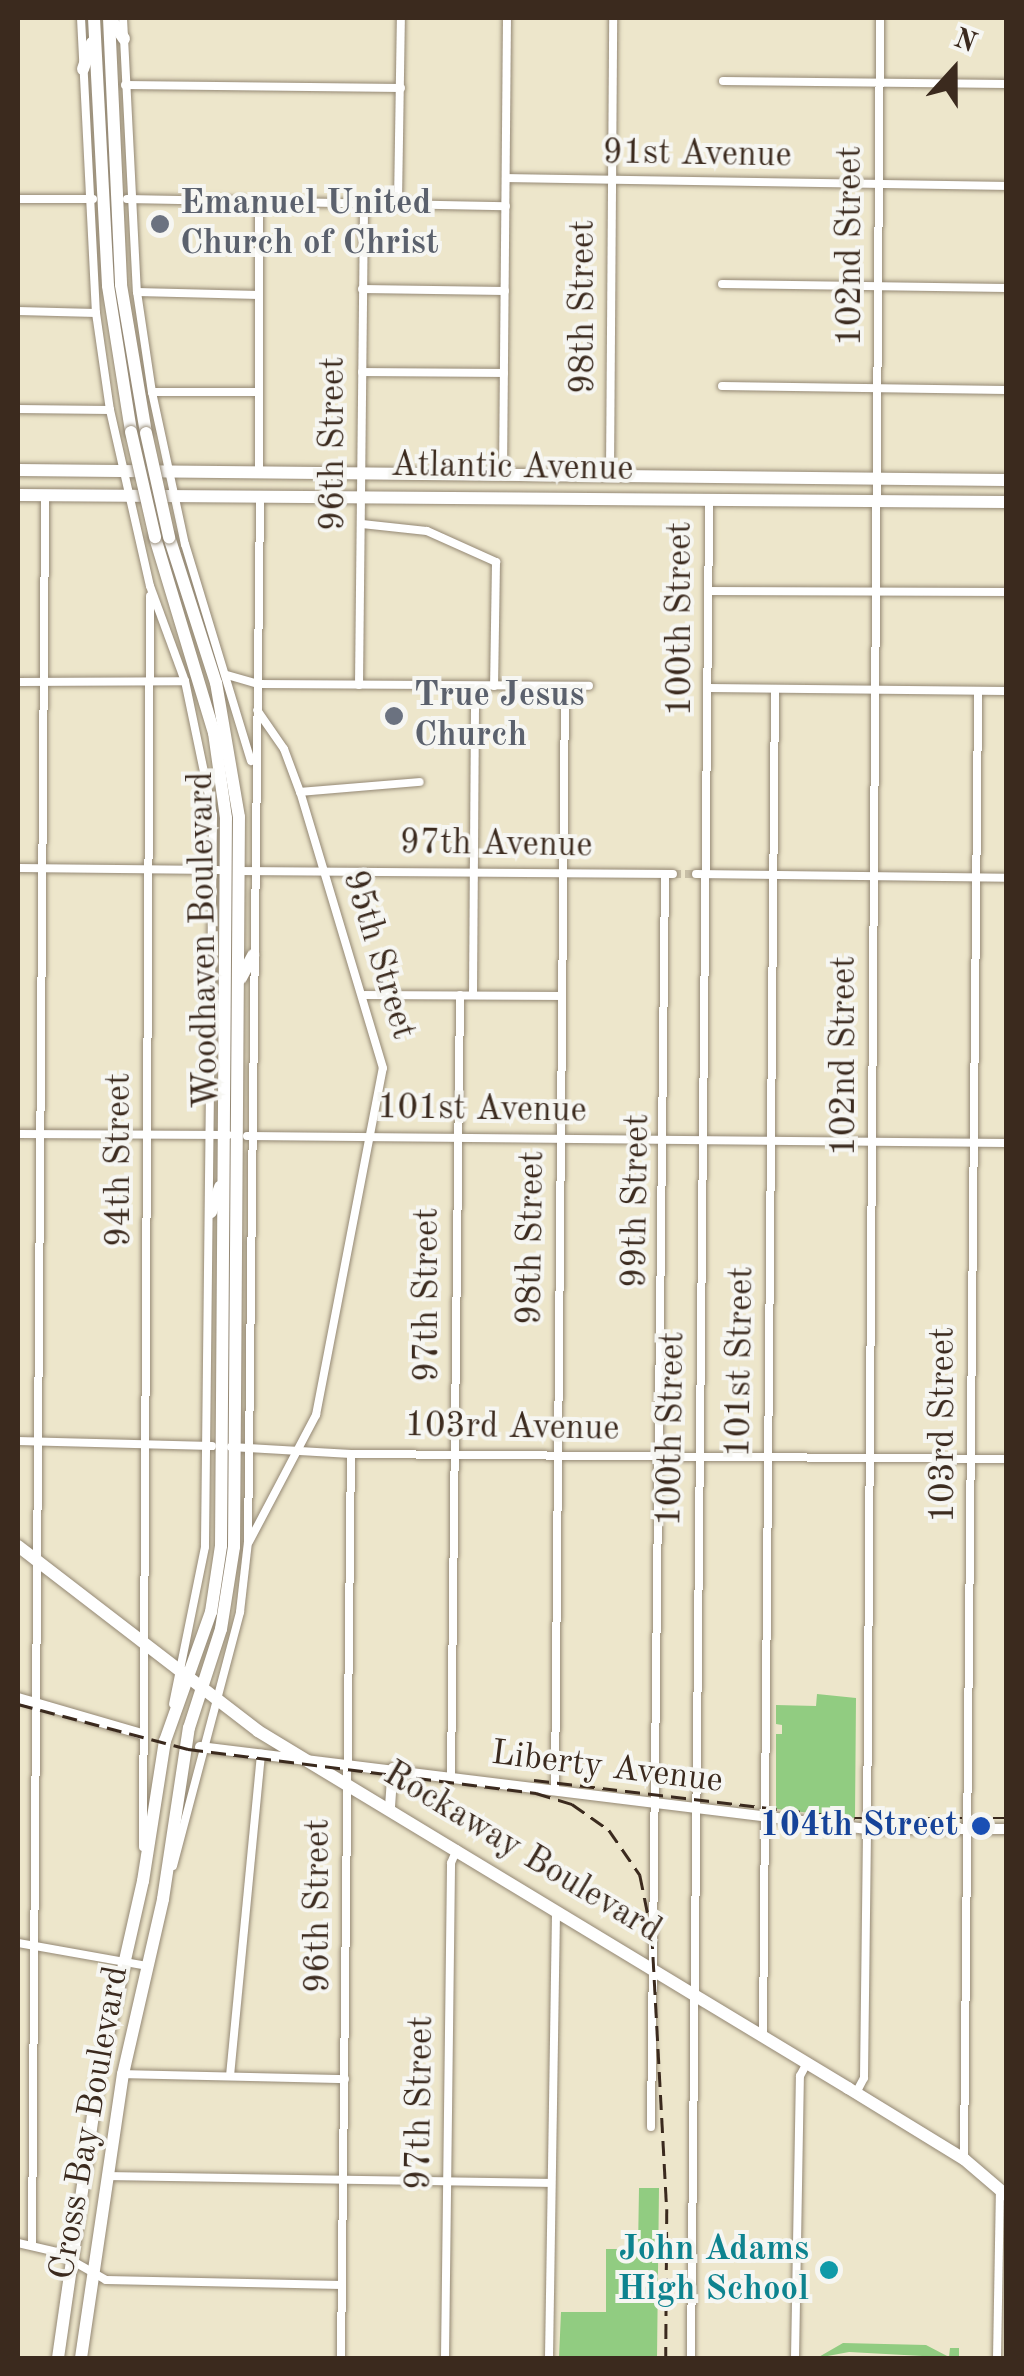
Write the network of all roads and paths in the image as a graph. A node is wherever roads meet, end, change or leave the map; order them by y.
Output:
1 (80, 18) edge
2 (94, 18) edge
3 (110, 18) edge
4 (123, 18) edge
5 (401, 18) edge
6 (508, 18) edge
7 (614, 18) edge
8 (880, 18) edge
9 (95, 36) junction
10 (124, 39) junction
11 (83, 69) junction
12 (723, 82) dead end
13 (879, 82) junction
14 (1006, 84) edge
15 (125, 85) junction
16 (400, 88) junction
17 (506, 178) junction
18 (612, 182) junction
19 (879, 185) junction
20 (1006, 186) edge
21 (18, 199) edge
22 (109, 199) junction
23 (259, 202) junction
24 (364, 202) junction
25 (398, 202) junction
26 (506, 206) junction
27 (722, 284) dead end
28 (878, 287) junction
29 (1006, 288) edge
30 (362, 290) junction
31 (504, 291) junction
32 (137, 292) junction
33 (259, 295) junction
34 (18, 311) edge
35 (96, 313) junction
36 (362, 372) junction
37 (504, 372) junction
38 (722, 386) dead end
39 (877, 389) junction
40 (1006, 390) edge
41 (152, 392) junction
42 (258, 392) junction
43 (18, 409) edge
44 (110, 410) junction
45 (18, 470) edge
46 (120, 472) junction
47 (169, 473) junction
48 (259, 473) junction
49 (361, 474) junction
50 (503, 475) junction
51 (610, 476) junction
52 (876, 478) junction
53 (1006, 480) edge
54 (18, 495) edge
55 (45, 495) junction
56 (260, 495) junction
57 (127, 496) junction
58 (361, 496) junction
59 (176, 497) junction
60 (709, 500) junction
61 (876, 501) junction
62 (1006, 502) edge
63 (362, 524) junction
64 (150, 586) junction
65 (710, 590) junction
66 (877, 592) junction
67 (1006, 592) edge
68 (227, 675) junction
69 (184, 681) junction
70 (18, 682) edge
71 (45, 682) junction
72 (151, 682) junction
73 (258, 684) junction
74 (359, 685) junction
75 (494, 686) junction
76 (590, 686) dead end
77 (475, 687) junction
78 (565, 687) junction
79 (708, 688) junction
80 (774, 689) junction
81 (876, 690) junction
82 (978, 690) junction
83 (1006, 691) edge
84 (256, 710) junction
85 (254, 770) junction
86 (420, 782) dead end
87 (300, 792) junction
88 (18, 868) edge
89 (44, 868) junction
90 (150, 870) junction
91 (234, 870) junction
92 (323, 870) junction
93 (474, 873) junction
94 (563, 874) junction
95 (669, 874) joint
96 (700, 874) junction
97 (772, 874) junction
98 (874, 877) junction
99 (976, 877) junction
100 (1006, 878) edge
101 (253, 955) junction
102 (240, 980) junction
103 (366, 995) junction
104 (460, 995) junction
105 (472, 995) junction
106 (562, 996) junction
107 (18, 1134) edge
108 (41, 1134) junction
109 (147, 1135) junction
110 (231, 1135) junction
111 (372, 1137) junction
112 (457, 1138) junction
113 (561, 1138) junction
114 (666, 1140) junction
115 (702, 1140) junction
116 (770, 1140) junction
117 (872, 1142) junction
118 (974, 1142) junction
119 (1006, 1143) edge
120 (224, 1175) junction
121 (211, 1212) junction
122 (38, 1441) junction
123 (145, 1441) junction
124 (18, 1442) edge
125 (228, 1447) junction
126 (300, 1453) junction
127 (351, 1454) junction
128 (454, 1455) junction
129 (558, 1456) junction
130 (661, 1457) junction
131 (699, 1458) junction
132 (768, 1458) junction
133 (972, 1458) junction
134 (869, 1459) junction
135 (1006, 1459) edge
136 (248, 1542) junction
137 (18, 1546) edge
138 (38, 1563) junction
139 (143, 1647) junction
140 (189, 1683) junction
141 (18, 1698) edge
142 (213, 1701) junction
143 (36, 1704) junction
144 (142, 1734) junction
145 (200, 1747) junction
146 (261, 1754) junction
147 (306, 1758) junction
148 (348, 1762) junction
149 (393, 1768) junction
150 (451, 1776) junction
151 (348, 1781) junction
152 (555, 1789) junction
153 (656, 1801) junction
154 (695, 1806) junction
155 (390, 1808) junction
156 (764, 1816) junction
157 (867, 1829) junction
158 (1006, 1829) edge
159 (970, 1832) junction
160 (457, 1849) junction
161 (144, 1881) junction
162 (163, 1898) junction
163 (556, 1909) junction
164 (18, 1943) edge
165 (34, 1946) junction
166 (124, 1961) junction
167 (148, 1966) junction
168 (652, 1968) junction
169 (696, 1994) junction
170 (763, 2036) junction
171 (806, 2063) junction
172 (123, 2074) junction
173 (230, 2076) junction
174 (345, 2079) junction
175 (856, 2093) junction
176 (650, 2127) dead end
177 (964, 2160) junction
178 (109, 2176) junction
179 (344, 2180) junction
180 (448, 2182) junction
181 (552, 2183) junction
182 (1003, 2192) edge
183 (18, 2242) edge
184 (32, 2245) junction
185 (72, 2259) junction
186 (94, 2274) junction
187 (342, 2285) junction
188 (58, 2358) edge
189 (81, 2358) edge
190 (342, 2358) edge
191 (445, 2358) edge
192 (549, 2358) edge
193 (691, 2358) edge
194 (794, 2358) edge
195 (997, 2358) edge

1 - 11 street, Woodhaven Boulevard
2 - 9 main road, Woodhaven Boulevard
3 - 10 main road
3 - 22 main road, Woodhaven Boulevard
4 - 10 street, Woodhaven Boulevard
5 - 16 street
6 - 17 street
7 - 18 street, 98th Street
8 - 13 street, 102nd Street
9 - 11 main road
9 - 22 main road, Woodhaven Boulevard
10 - 15 street, Woodhaven Boulevard
11 - 22 street, Woodhaven Boulevard
12 - 13 street
13 - 14 street
13 - 19 street, 102nd Street
15 - 16 street
15 - 22 street, Woodhaven Boulevard
16 - 25 street
17 - 18 street, 91st Avenue
17 - 26 street
18 - 19 street, 91st Avenue
18 - 51 street, 98th Street
19 - 20 street, 91st Avenue
19 - 28 street, 102nd Street
21 - 22 street
22 - 23 street
22 - 32 street, Woodhaven Boulevard
22 - 35 street, Woodhaven Boulevard
22 - 91 main road, Woodhaven Boulevard, bridge
23 - 24 street
23 - 33 street
24 - 25 street
24 - 30 street, 96th Street
25 - 26 street
26 - 31 street
27 - 28 street
28 - 29 street
28 - 39 street, 102nd Street
30 - 31 street
30 - 36 street, 96th Street
31 - 37 street
32 - 33 street
32 - 41 street, Woodhaven Boulevard
33 - 42 street
34 - 35 street
35 - 44 street, Woodhaven Boulevard
36 - 37 street
36 - 49 street, 96th Street
37 - 50 street
38 - 39 street
39 - 40 street
39 - 52 street, 102nd Street
41 - 42 street
41 - 47 street, Woodhaven Boulevard
42 - 48 street
43 - 44 street
44 - 46 street, Woodhaven Boulevard
45 - 46 main road, Atlantic Avenue
46 - 47 main road, Atlantic Avenue
46 - 57 street, Woodhaven Boulevard
47 - 48 main road, Atlantic Avenue
47 - 59 street, Woodhaven Boulevard
48 - 49 main road, Atlantic Avenue
49 - 50 main road, Atlantic Avenue
49 - 58 street, 96th Street
50 - 51 main road, Atlantic Avenue
51 - 52 main road, Atlantic Avenue
52 - 53 main road, Atlantic Avenue
52 - 61 street, 102nd Street
54 - 55 main road, Atlantic Avenue
55 - 57 main road, Atlantic Avenue
55 - 71 street
56 - 58 main road, Atlantic Avenue
56 - 59 main road, Atlantic Avenue
56 - 73 street
57 - 59 main road, Atlantic Avenue
57 - 64 street, Woodhaven Boulevard
58 - 60 main road, Atlantic Avenue
58 - 63 street, 96th Street
59 - 68 street, Woodhaven Boulevard
60 - 61 main road, Atlantic Avenue
60 - 65 street, 100th Street
61 - 62 main road, Atlantic Avenue
61 - 66 street, 102nd Street
63 - 74 street, 96th Street
63 - 75 street, Atlantic Avenue
64 - 69 street, Woodhaven Boulevard
64 - 72 street, 94th Street
65 - 66 street
65 - 79 street, 100th Street
66 - 67 street
66 - 81 street, 102nd Street
68 - 73 street
68 - 85 street, Woodhaven Boulevard
69 - 72 street
69 - 91 street, Woodhaven Boulevard
70 - 71 street
71 - 72 street
71 - 89 street
72 - 90 street, 94th Street
73 - 74 street
73 - 84 street
74 - 77 street
75 - 77 street
75 - 78 street
76 - 78 street
77 - 93 street
78 - 94 street, 98th Street
79 - 80 street
79 - 96 street, 100th Street
80 - 81 street
80 - 97 street, 101st Street
81 - 82 street
81 - 98 street, 102nd Street
82 - 83 street
82 - 99 street, 103rd Street
84 - 85 street, Woodhaven Boulevard
84 - 87 street, 95th Street
85 - 91 street, Woodhaven Boulevard
86 - 87 street
87 - 92 street, 95th Street
88 - 89 street, 97th Avenue
89 - 90 street, 97th Avenue
89 - 108 street
90 - 91 street, 97th Avenue
90 - 109 street, 94th Street
91 - 92 street, 97th Avenue
91 - 101 street, Woodhaven Boulevard
91 - 102 main road, Woodhaven Boulevard
91 - 110 main road, Woodhaven Boulevard
92 - 93 street, 97th Avenue
92 - 103 street, 95th Street
93 - 94 street, 97th Avenue
93 - 105 street
94 - 95 street, 97th Avenue
94 - 106 street, 98th Street
95 - 114 street, 99th Street
96 - 97 street
96 - 115 street, 100th Street
97 - 98 street
97 - 116 street, 101st Street
98 - 99 street
98 - 117 street, 102nd Street
99 - 100 street
99 - 118 street, 103rd Street
101 - 102 main road
101 - 110 street, Woodhaven Boulevard
102 - 110 main road, Woodhaven Boulevard
103 - 104 street
103 - 111 street, 95th Street
104 - 105 street
104 - 112 street, 97th Street
105 - 106 street
106 - 113 street, 98th Street
107 - 108 street, 101st Avenue
108 - 109 street, 101st Avenue
108 - 122 street
109 - 110 street, 101st Avenue
109 - 123 street, 94th Street
110 - 111 street, 101st Avenue
110 - 120 main road, Woodhaven Boulevard
110 - 121 street, Woodhaven Boulevard
110 - 125 main road, Woodhaven Boulevard
111 - 112 street, 101st Avenue
111 - 126 street, 95th Street
112 - 113 street, 101st Avenue
112 - 128 street, 97th Street
113 - 114 street, 101st Avenue
113 - 129 street, 98th Street
114 - 115 street, 101st Avenue
114 - 130 street, 99th Street
115 - 116 street, 101st Avenue
115 - 131 street, 100th Street
116 - 117 street, 101st Avenue
116 - 132 street, 101st Street
117 - 118 street, 101st Avenue
117 - 134 street, 102nd Street
118 - 119 street, 101st Avenue
118 - 133 street, 103rd Street
120 - 121 main road
120 - 125 main road, Woodhaven Boulevard
121 - 125 street, Woodhaven Boulevard
122 - 123 street, 103rd Avenue
122 - 124 street, 103rd Avenue
122 - 138 street
123 - 125 street, 103rd Avenue
123 - 139 street, 94th Street
125 - 126 street, 103rd Avenue
125 - 136 street, Woodhaven Boulevard
125 - 140 street, Woodhaven Boulevard
125 - 140 main road, Woodhaven Boulevard
126 - 127 street, 103rd Avenue
126 - 136 street, 95th Street
127 - 128 street, 103rd Avenue
127 - 148 street, 96th Street
128 - 129 street, 103rd Avenue
128 - 150 street, 97th Street
129 - 130 street, 103rd Avenue
129 - 152 street, 98th Street
130 - 131 street, 103rd Avenue
130 - 153 street, 99th Street
131 - 132 street, 103rd Avenue
131 - 154 street, 100th Street
132 - 134 street, 103rd Avenue
132 - 156 street, 101st Street
133 - 134 street, 103rd Avenue
133 - 135 street, 103rd Avenue
133 - 159 street, 103rd Street
134 - 157 street, 102nd Street
136 - 142 street, Woodhaven Boulevard
137 - 138 main road, Rockaway Boulevard
138 - 139 main road, Rockaway Boulevard
138 - 143 street
139 - 140 main road, Rockaway Boulevard
139 - 144 street, 94th Street
140 - 142 main road, Rockaway Boulevard
140 - 161 main road, Cross Bay Boulevard
140 - 162 main road, Cross Bay Boulevard
141 - 143 street
142 - 145 street, Cross Bay Boulevard
142 - 147 main road, Rockaway Boulevard
143 - 144 street
143 - 165 street
144 - 161 street, Cross Bay Boulevard
145 - 146 street, Liberty Avenue
145 - 162 street, Cross Bay Boulevard
146 - 147 street, Liberty Avenue
146 - 173 street
147 - 148 street, Liberty Avenue
147 - 151 main road, Rockaway Boulevard
148 - 149 street, Liberty Avenue
148 - 151 street, 96th Street
149 - 150 street, Liberty Avenue
149 - 155 street
150 - 152 street, Liberty Avenue
151 - 155 main road, Rockaway Boulevard
151 - 174 street, 96th Street
152 - 153 street, Liberty Avenue
153 - 154 street, Liberty Avenue
153 - 168 street, 99th Street
154 - 156 street, Liberty Avenue
154 - 169 street, 100th Street
155 - 160 main road, Rockaway Boulevard
156 - 157 street, Liberty Avenue
156 - 170 street, 101st Street
157 - 159 street, Liberty Avenue
157 - 175 street, 102nd Street
158 - 159 street, Liberty Avenue
159 - 177 street, 103rd Street
160 - 163 main road, Rockaway Boulevard
160 - 180 street, 97th Street
161 - 166 main road, Cross Bay Boulevard
162 - 167 main road, Cross Bay Boulevard
163 - 168 main road, Rockaway Boulevard
163 - 181 street
164 - 165 street
165 - 166 street
165 - 184 street
166 - 167 street
166 - 185 main road, Cross Bay Boulevard
167 - 172 main road, Cross Bay Boulevard
168 - 169 main road, Rockaway Boulevard
168 - 176 street, 99th Street
169 - 170 main road, Rockaway Boulevard
169 - 193 street, 100th Street
170 - 171 main road, Rockaway Boulevard
171 - 175 main road, Rockaway Boulevard
171 - 194 street
172 - 173 street
172 - 178 main road, Cross Bay Boulevard
173 - 174 street
174 - 179 street, 96th Street
175 - 177 main road, Rockaway Boulevard
177 - 182 main road, Rockaway Boulevard
178 - 179 street
178 - 186 main road, Cross Bay Boulevard
179 - 180 street
179 - 187 street, 96th Street
180 - 181 street
180 - 191 street, 97th Street
181 - 192 street
182 - 195 street
183 - 184 street
184 - 185 street
185 - 186 street
185 - 188 main road, Cross Bay Boulevard
186 - 187 street
186 - 189 main road, Cross Bay Boulevard
187 - 190 street, 96th Street

